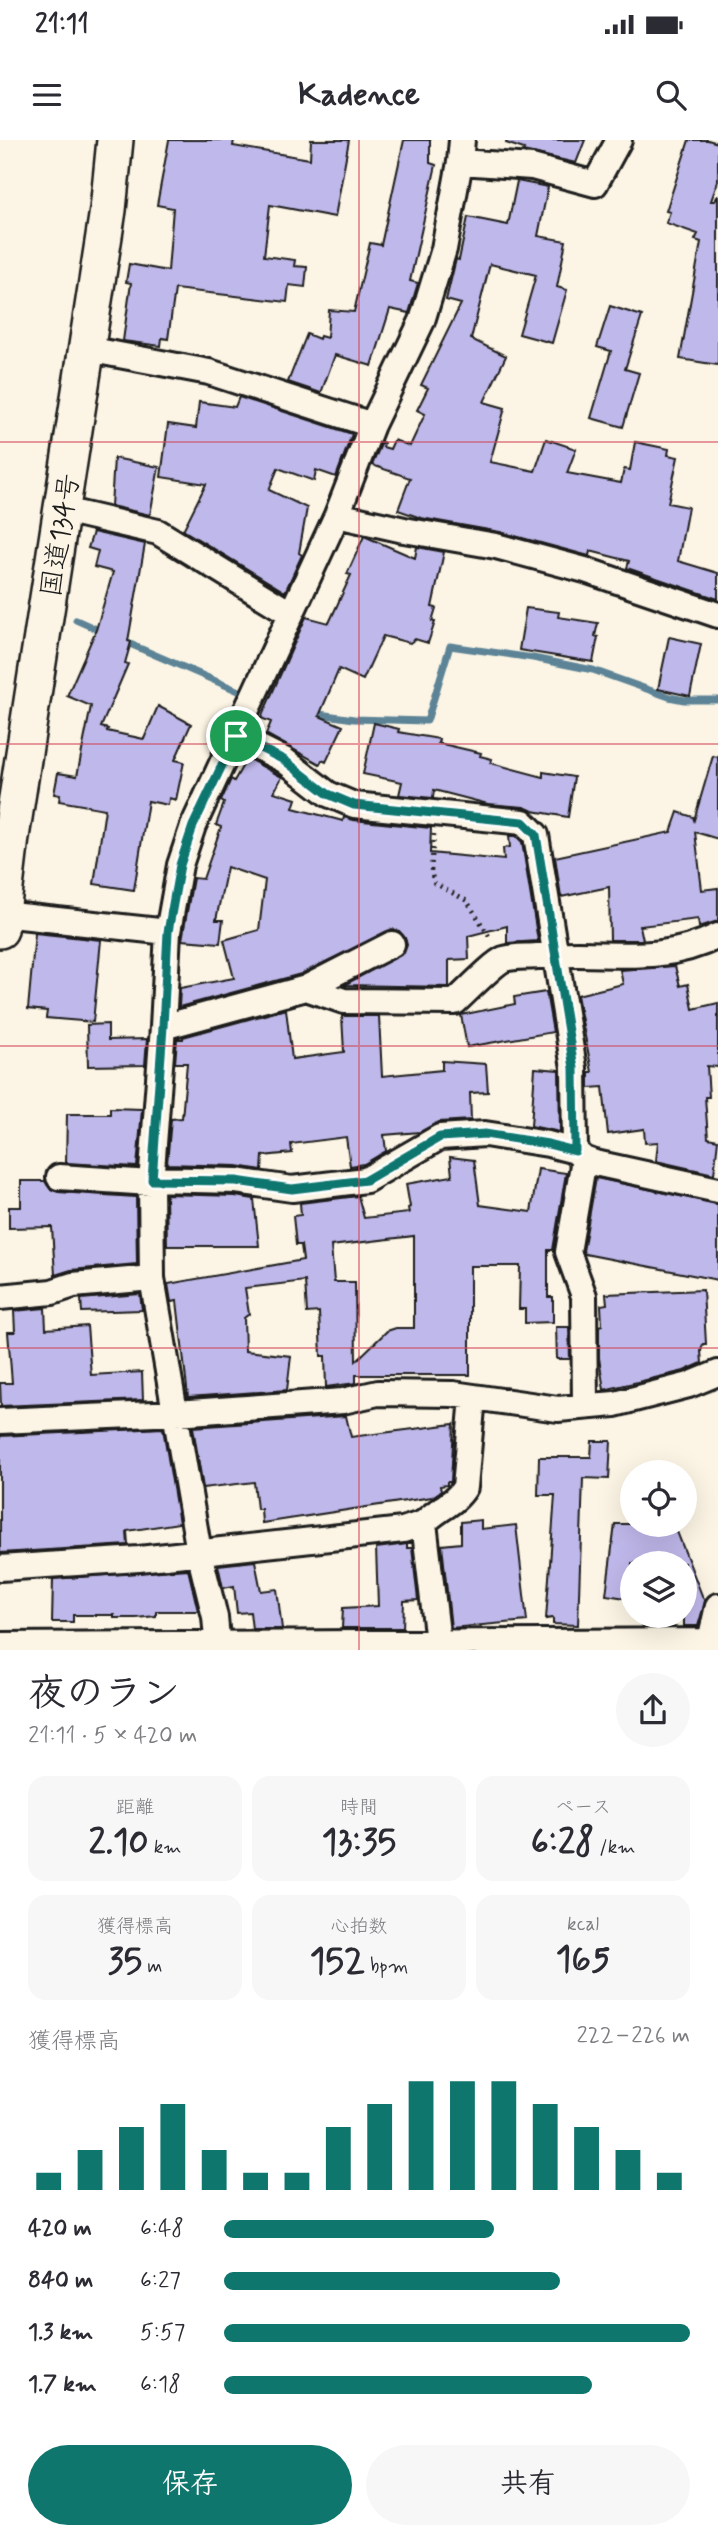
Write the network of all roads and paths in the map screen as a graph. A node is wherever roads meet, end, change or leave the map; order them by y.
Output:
1 (115, 140) edge
2 (619, 140) edge
3 (461, 151) edge
4 (87, 349) junction
5 (372, 425) junction
6 (63, 509) junction
7 (337, 515) junction
8 (290, 613) junction
9 (718, 615) edge
10 (236, 736) junction
11 (436, 813) junction
12 (1, 922) edge
13 (168, 932) junction
14 (718, 936) edge
15 (392, 944) dead end
16 (554, 954) junction
17 (503, 959) junction
18 (306, 988) junction
19 (163, 1027) junction
20 (579, 1155) junction
21 (60, 1177) dead end
22 (151, 1181) junction
23 (718, 1190) edge
24 (152, 1278) junction
25 (0, 1297) edge
26 (718, 1373) edge
27 (473, 1397) junction
28 (585, 1406) junction
29 (176, 1413) junction
30 (0, 1421) edge
31 (424, 1523) junction
32 (200, 1552) junction
33 (0, 1568) edge
34 (718, 1606) edge
35 (714, 1641) edge
36 (438, 1642) junction
37 (0, 1645) edge
38 (390, 1646) edge
39 (550, 1646) edge
40 (218, 1647) edge

1 - 4 highway, 国道134号
2 - 3 street
3 - 5 street
4 - 5 street
4 - 6 highway, 国道134号
5 - 7 street
6 - 8 street
6 - 12 highway, 国道134号
7 - 8 street
7 - 9 street
8 - 10 street
10 - 11 street
10 - 13 street
11 - 16 street
11 - 17 path
12 - 13 street
13 - 19 street
14 - 16 street
15 - 18 street
16 - 17 street
16 - 20 street
17 - 18 street
18 - 19 street
19 - 22 street
20 - 22 street
20 - 23 street
20 - 28 street
21 - 22 street
22 - 24 street
24 - 25 street
24 - 29 street
26 - 28 street
27 - 28 street
27 - 29 street
27 - 31 street
29 - 30 street
29 - 32 street
31 - 32 street
31 - 36 street
32 - 33 street
32 - 40 street
34 - 35 street
35 - 39 street
36 - 38 street
36 - 39 street
37 - 40 street
38 - 40 street

